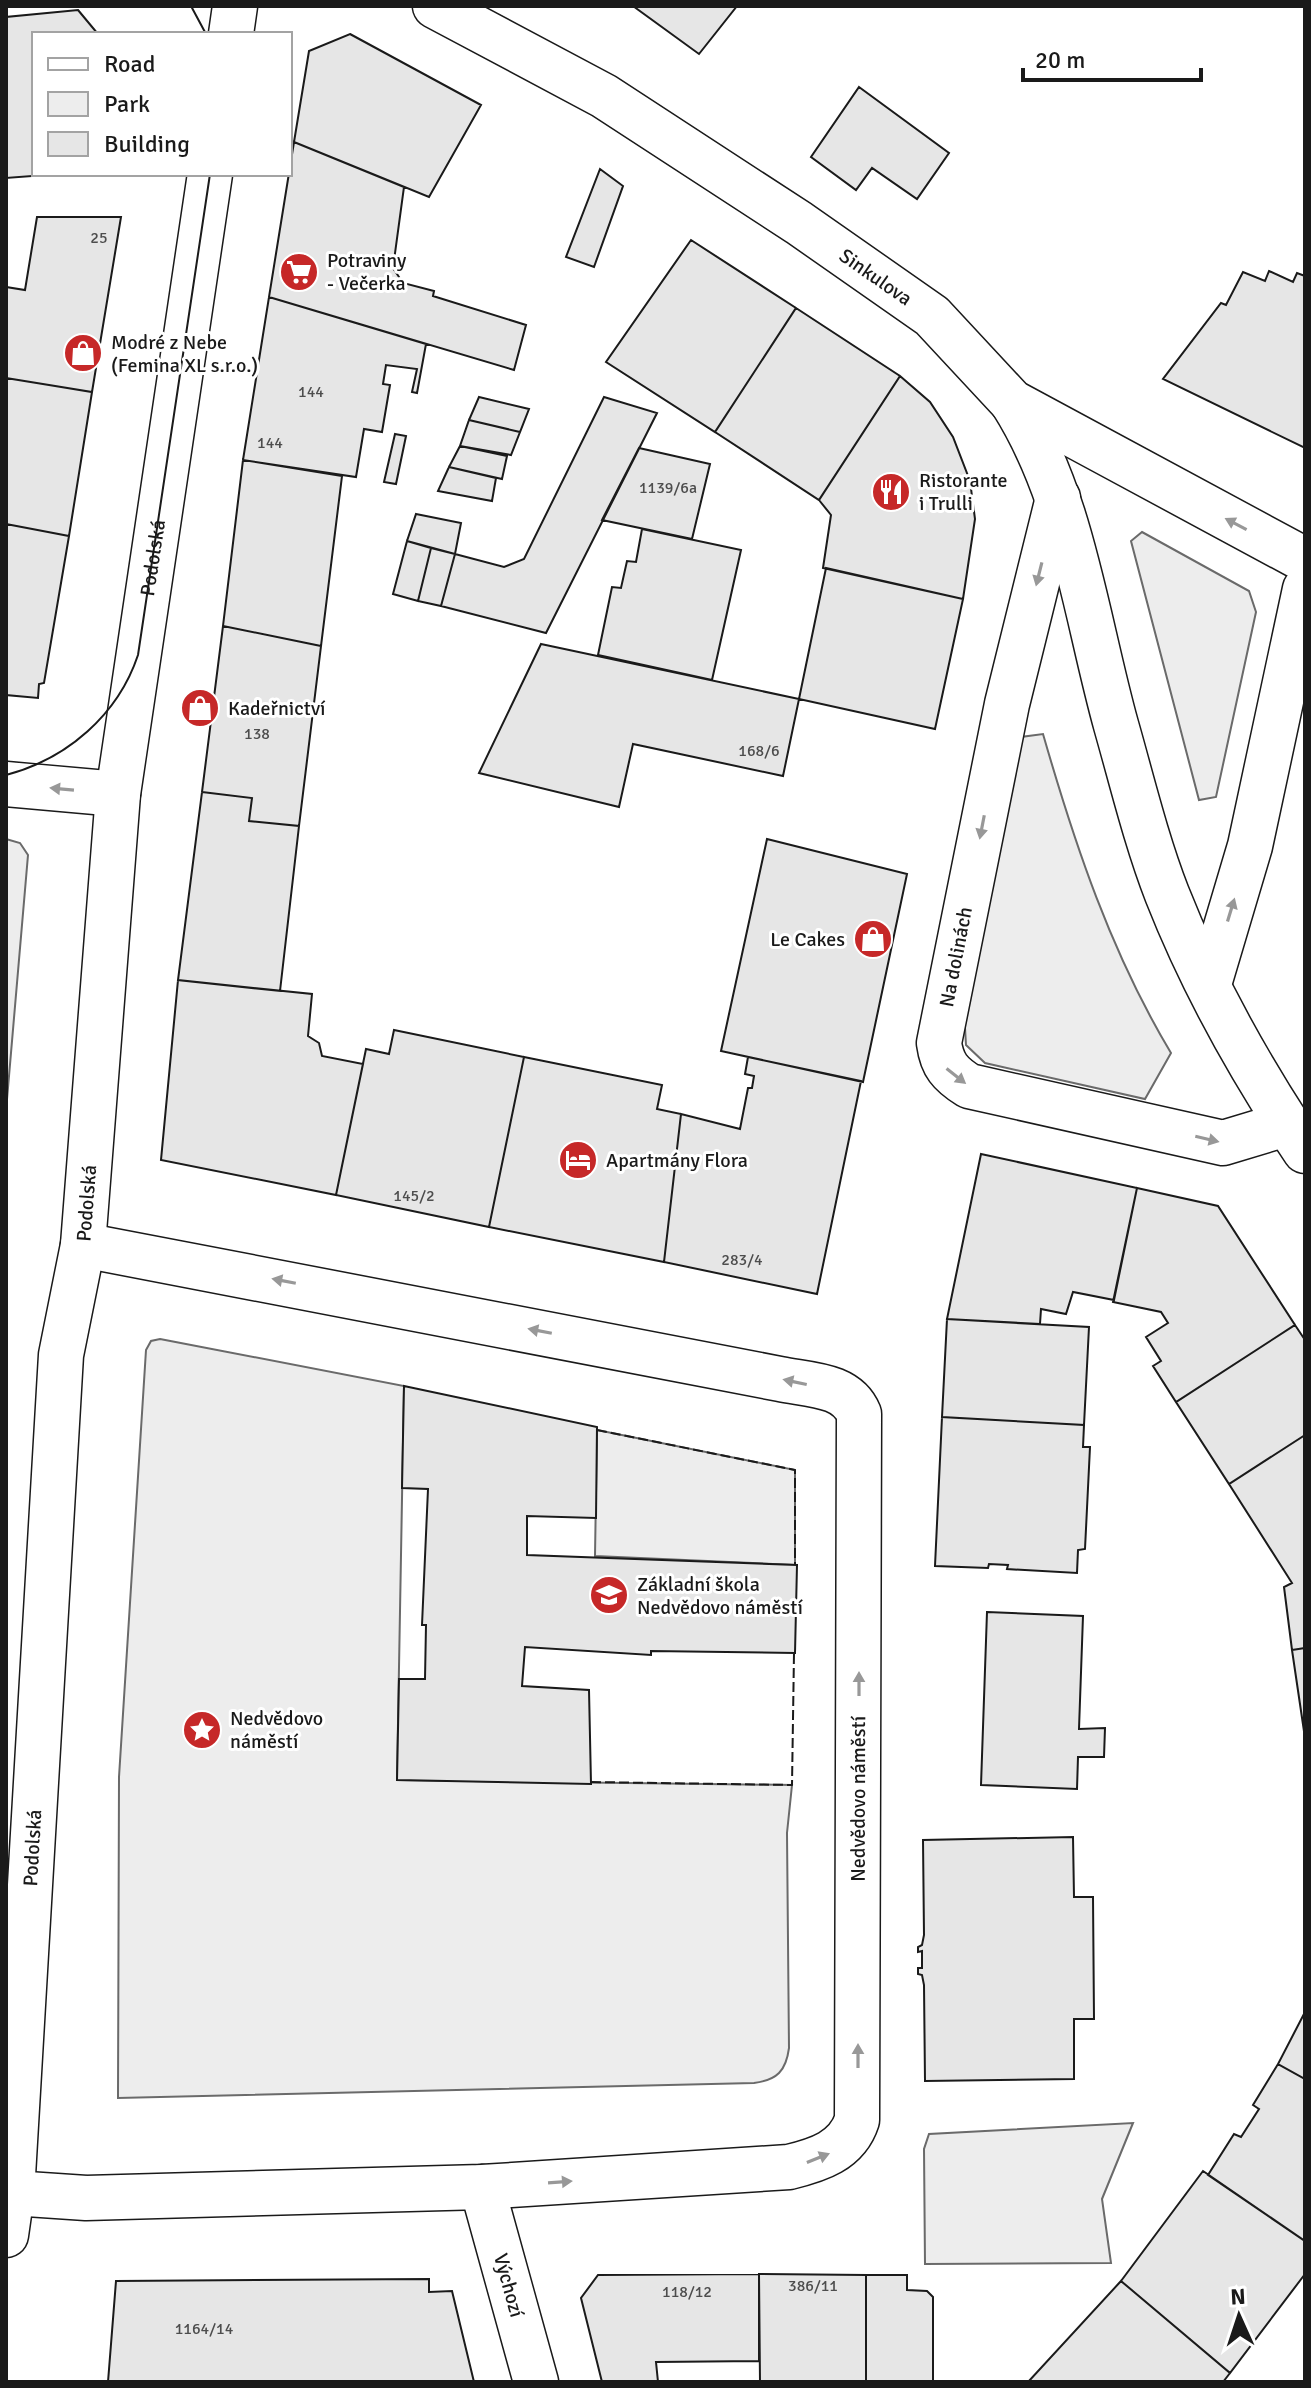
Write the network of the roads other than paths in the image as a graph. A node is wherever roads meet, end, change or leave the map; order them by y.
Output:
1 (235, 6) edge
2 (435, 6) edge
3 (231, 32) edge
4 (210, 176) edge
5 (1012, 402) junction
6 (1058, 498) junction
7 (1305, 560) edge
8 (1305, 589) edge
9 (6, 784) edge
10 (118, 794) junction
11 (1209, 984) junction
12 (1296, 1137) edge
13 (83, 1245) junction
14 (20, 1786) edge
15 (482, 2187) junction
16 (9, 2214) edge
17 (536, 2382) edge

1 - 3 street
2 - 5 street, Sinkulova
4 - 10 street, Podolská
5 - 6 street, Na dolinách
7 -> 5 street, Sinkulova
6 - 11 street, Na dolinách
6 -> 12 street, Na dolinách
11 -> 8 street
10 -> 9 street
10 - 13 street, Podolská
11 - 12 street, Na dolinách
13 - 14 street, Podolská
15 -> 13 street, Nedvědovo náměstí
14 - 16 street, Podolská
15 - 16 street, Nedvědovo náměstí
15 - 17 street, Výchozí

